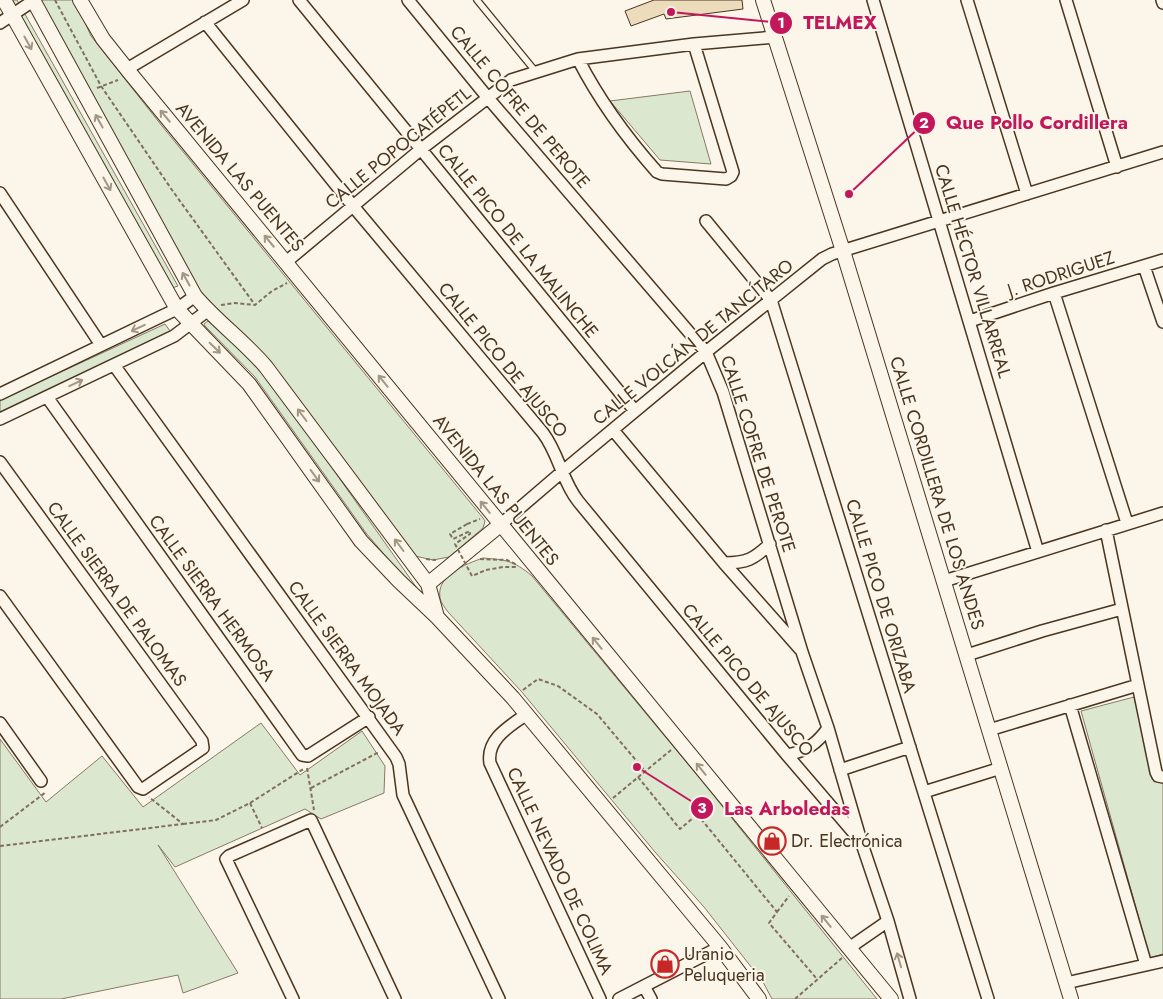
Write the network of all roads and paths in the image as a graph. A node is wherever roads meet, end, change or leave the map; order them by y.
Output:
1 (4, 0) edge
2 (55, 0) edge
3 (80, 0) edge
4 (243, 0) edge
5 (298, 0) edge
6 (408, 0) edge
7 (477, 0) edge
8 (763, 0) edge
9 (873, 0) edge
10 (967, 0) edge
11 (1066, 0) edge
12 (33, 1) edge
13 (12, 15) junction
14 (205, 22) junction
15 (0, 23) edge
16 (775, 37) junction
17 (694, 44) junction
18 (578, 59) junction
19 (128, 71) junction
20 (536, 72) junction
21 (101, 86) junction
22 (94, 89) dead end
23 (488, 98) junction
24 (420, 150) junction
25 (1163, 152) edge
26 (1116, 167) junction
27 (0, 193) edge
28 (1027, 194) junction
29 (353, 206) junction
30 (706, 221) dead end
31 (939, 222) junction
32 (843, 250) junction
33 (1163, 260) edge
34 (286, 262) junction
35 (1144, 266) junction
36 (290, 282) dead end
37 (1054, 293) junction
38 (195, 296) junction
39 (771, 300) junction
40 (255, 305) junction
41 (177, 309) junction
42 (207, 311) junction
43 (970, 321) junction
44 (1163, 322) edge
45 (190, 324) junction
46 (101, 345) junction
47 (706, 352) junction
48 (114, 365) junction
49 (1, 392) edge
50 (47, 397) junction
51 (635, 411) junction
52 (0, 419) edge
53 (613, 430) junction
54 (0, 462) edge
55 (562, 471) junction
56 (1163, 513) edge
57 (482, 518) dead end
58 (485, 521) dead end
59 (1128, 523) junction
60 (468, 524) dead end
61 (500, 525) junction
62 (1106, 530) junction
63 (472, 537) dead end
64 (467, 541) dead end
65 (770, 544) junction
66 (461, 546) dead end
67 (455, 552) dead end
68 (1038, 552) junction
69 (424, 558) dead end
70 (441, 559) dead end
71 (476, 560) dead end
72 (470, 563) dead end
73 (724, 563) junction
74 (463, 566) dead end
75 (944, 581) junction
76 (428, 584) junction
77 (0, 596) edge
78 (1122, 608) junction
79 (437, 617) junction
80 (802, 652) junction
81 (967, 655) junction
82 (1138, 685) junction
83 (521, 691) dead end
84 (1070, 705) junction
85 (526, 714) junction
86 (369, 717) junction
87 (0, 723) edge
88 (828, 728) junction
89 (989, 730) junction
90 (389, 746) junction
91 (674, 747) dead end
92 (910, 747) junction
93 (787, 755) junction
94 (1000, 768) junction
95 (840, 770) junction
96 (645, 771) junction
97 (638, 777) junction
98 (1163, 777) edge
99 (41, 781) joint
100 (311, 788) junction
101 (143, 789) junction
102 (924, 792) junction
103 (611, 799) dead end
104 (716, 799) dead end
105 (250, 803) junction
106 (697, 814) junction
107 (312, 820) junction
108 (183, 824) junction
109 (0, 827) edge
110 (268, 838) junction
111 (861, 841) junction
112 (0, 846) edge
113 (792, 892) dead end
114 (777, 912) junction
115 (888, 921) junction
116 (720, 947) junction
117 (846, 952) junction
118 (1163, 961) edge
119 (1146, 965) junction
120 (817, 979) junction
121 (1066, 984) junction
122 (644, 986) junction
123 (292, 999) edge
124 (395, 999) edge
125 (499, 999) edge
126 (600, 999) edge
127 (619, 999) edge
128 (651, 999) edge
129 (759, 999) edge
130 (795, 999) edge
131 (891, 999) edge
132 (910, 999) edge
133 (988, 999) edge
134 (1071, 999) edge

1 - 13 street
2 - 21 path
3 - 19 street, AVENIDA LAS PUENTES
4 - 14 street
5 - 24 street, CALLE PICO DE LA MALINCHE
6 - 23 street, CALLE COFRE DE PEROTE
7 - 20 lane
8 - 16 street, CALLE CORDILLERA DE LOS ANDES
9 - 31 street, CALLE HÉCTOR VILLARREAL
10 - 28 street
11 - 26 street
12 - 13 street
38 -> 12 street
13 - 15 street
13 -> 41 street
14 - 19 street
14 - 29 street, CALLE PICO DE AJUSCO
16 - 17 street, CALLE POPOCATÉPETL
16 - 32 street, CALLE CORDILLERA DE LOS ANDES
17 - 18 street, CALLE POPOCATÉPETL
17 - 18 street
18 - 20 street, CALLE POPOCATÉPETL
19 - 21 path
34 -> 19 street, AVENIDA LAS PUENTES
20 - 23 street, CALLE POPOCATÉPETL
21 - 22 path
21 - 40 path
23 - 24 street, CALLE POPOCATÉPETL
23 - 47 street, CALLE COFRE DE PEROTE
24 - 29 street, CALLE POPOCATÉPETL
24 - 51 street, CALLE PICO DE LA MALINCHE
25 - 26 street, CALLE VOLCÁN DE TANCÍTARO
26 - 28 street, CALLE VOLCÁN DE TANCÍTARO
27 - 46 street
28 - 31 street, CALLE VOLCÁN DE TANCÍTARO
29 - 34 street, CALLE POPOCATÉPETL
29 - 55 street, CALLE PICO DE AJUSCO
30 - 39 street, CALLE PICO DE ORIZABA
31 - 32 street, CALLE VOLCÁN DE TANCÍTARO
31 - 43 street, CALLE HÉCTOR VILLARREAL
32 - 39 street, CALLE VOLCÁN DE TANCÍTARO
32 - 75 street, CALLE CORDILLERA DE LOS ANDES
33 - 35 street, J. RODRIGUEZ
61 -> 34 street, AVENIDA LAS PUENTES
35 - 37 street, J. RODRIGUEZ
35 - 44 street
36 - 40 path
37 - 43 street, J. RODRIGUEZ
37 - 59 street
38 - 41 street
38 - 42 street
39 - 47 street, CALLE VOLCÁN DE TANCÍTARO
39 - 92 street, CALLE PICO DE ORIZABA
40 - 42 path
41 - 45 street
41 -> 46 street
42 - 45 street
76 -> 42 street
43 - 68 street, CALLE HÉCTOR VILLARREAL
45 - 48 street
45 -> 79 street
46 - 49 street
47 - 51 street, CALLE VOLCÁN DE TANCÍTARO
47 - 65 street, CALLE COFRE DE PEROTE
50 -> 48 street
48 - 86 street, CALLE SIERRA MOJADA
50 - 52 street
50 - 86 street, CALLE SIERRA HERMOSA
51 - 53 street, CALLE VOLCÁN DE TANCÍTARO
53 - 55 street, CALLE VOLCÁN DE TANCÍTARO
53 - 73 street
54 - 101 street, CALLE SIERRA DE PALOMAS
55 - 61 street, CALLE VOLCÁN DE TANCÍTARO
55 - 93 street, CALLE PICO DE AJUSCO
56 - 59 street
57 - 58 path
59 - 62 street
60 - 71 path, bridge
61 - 76 street
117 -> 61 street, AVENIDA LAS PUENTES
62 - 68 street
62 - 78 street
63 - 64 path
65 - 73 street
65 - 80 street, CALLE COFRE DE PEROTE
66 - 67 path
68 - 75 street
69 - 70 path
72 - 74 path
73 - 80 street
75 - 81 street, CALLE CORDILLERA DE LOS ANDES
76 - 79 street
77 - 101 street
78 - 81 street
78 - 82 street
79 - 85 street
80 - 88 street, CALLE COFRE DE PEROTE
81 - 89 street, CALLE CORDILLERA DE LOS ANDES
82 - 84 street
82 - 98 street
83 - 96 path
84 - 89 street
84 - 119 street
85 - 116 street
85 - 126 street, CALLE NEVADO DE COLIMA
86 - 90 street, CALLE SIERRA MOJADA
87 - 99 street
88 - 93 street
88 - 95 street, CALLE COFRE DE PEROTE
89 - 94 street, CALLE CORDILLERA DE LOS ANDES
90 - 100 path
90 - 125 street, CALLE SIERRA MOJADA
91 - 96 path
92 - 95 street
92 - 102 street, CALLE PICO DE ORIZABA
93 - 111 street, CALLE PICO DE AJUSCO
94 - 102 street
94 - 121 street, CALLE CORDILLERA DE LOS ANDES
95 - 111 street, CALLE COFRE DE PEROTE
96 - 97 path
97 - 103 path
97 - 106 path
99 - 109 path
100 - 105 path
100 - 107 path
101 - 108 path
102 - 133 street, CALLE PICO DE ORIZABA
104 - 106 path
105 - 108 path
105 - 110 path
106 - 114 path
107 - 110 street
107 - 124 street
108 - 112 path
110 - 123 street
111 - 115 street, CALLE COFRE DE PEROTE
113 - 114 path
114 - 120 path
115 - 117 street
132 -> 115 street, CALLE COFRE DE PEROTE
116 - 122 street
116 - 129 street
117 - 120 path
117 - 131 street, AVENIDA LAS PUENTES
118 - 119 street
119 - 121 street
120 - 130 path
121 - 134 street, CALLE CORDILLERA DE LOS ANDES
122 - 127 street
122 - 128 street

